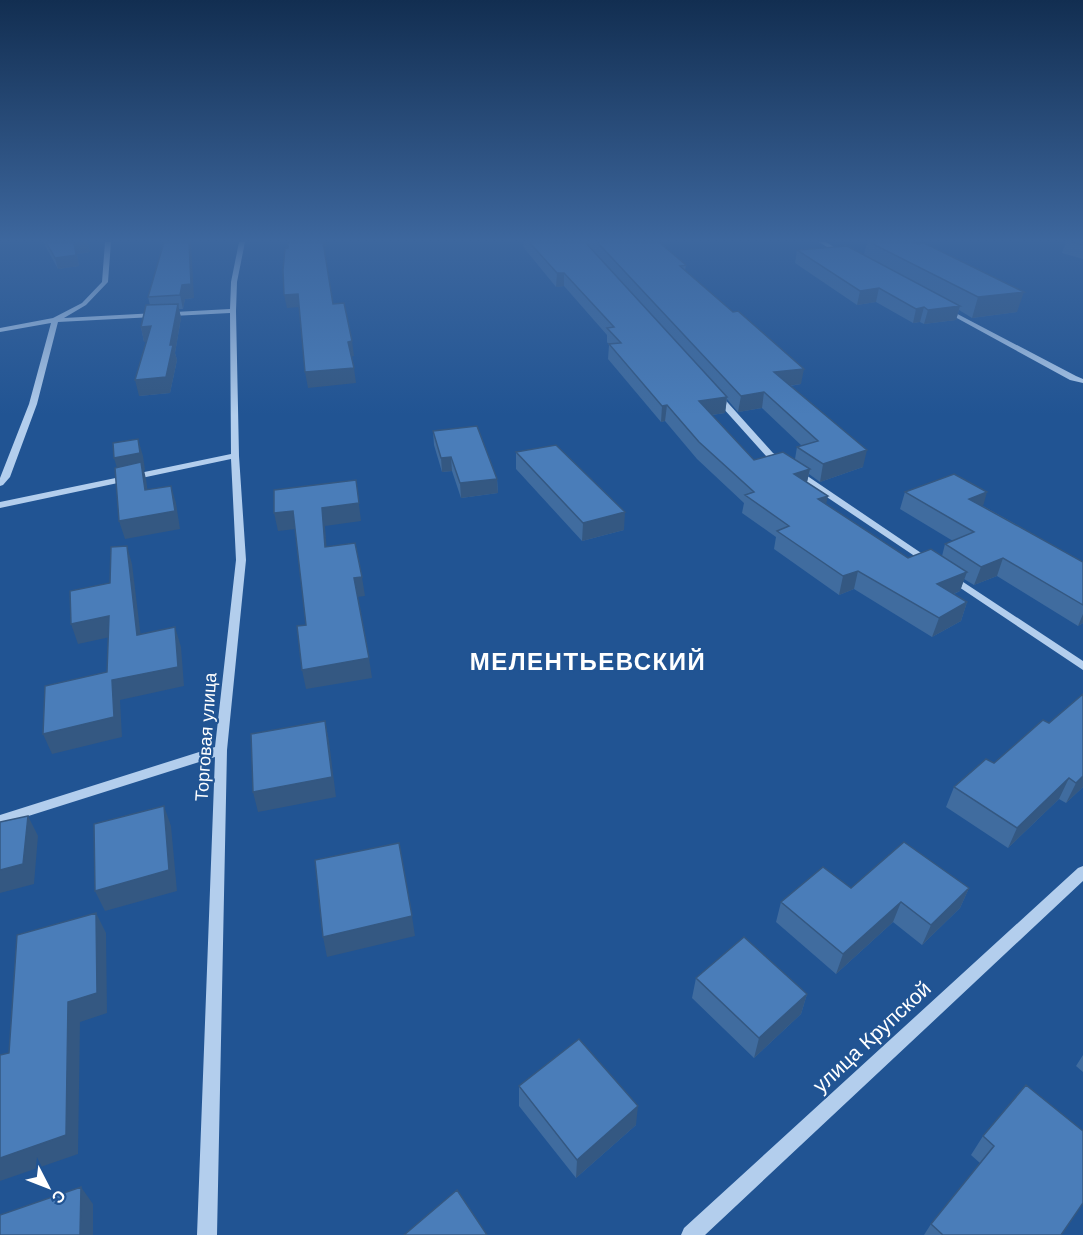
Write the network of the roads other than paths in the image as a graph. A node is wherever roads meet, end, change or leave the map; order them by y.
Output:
1 (88, 300) edge
2 (233, 300) edge
3 (941, 307) edge
4 (233, 311) junction
5 (55, 320) junction
6 (0, 330) edge
7 (1083, 381) edge
8 (706, 384) edge
9 (235, 456) junction
10 (0, 483) edge
11 (0, 505) edge
12 (936, 567) edge
13 (946, 574) edge
14 (1083, 666) edge
15 (220, 750) junction
16 (0, 820) edge
17 (1083, 872) edge
18 (207, 1235) edge
19 (691, 1235) edge

1 - 5 street
2 - 4 street, Торговая улица
3 - 7 street
4 - 5 street
4 - 9 street, Торговая улица
5 - 6 street
5 - 10 street
8 - 12 street
9 - 11 street
9 - 15 street, Торговая улица
13 - 14 street
15 - 16 street
15 - 18 street, Торговая улица
17 - 19 street, улица Крупской

